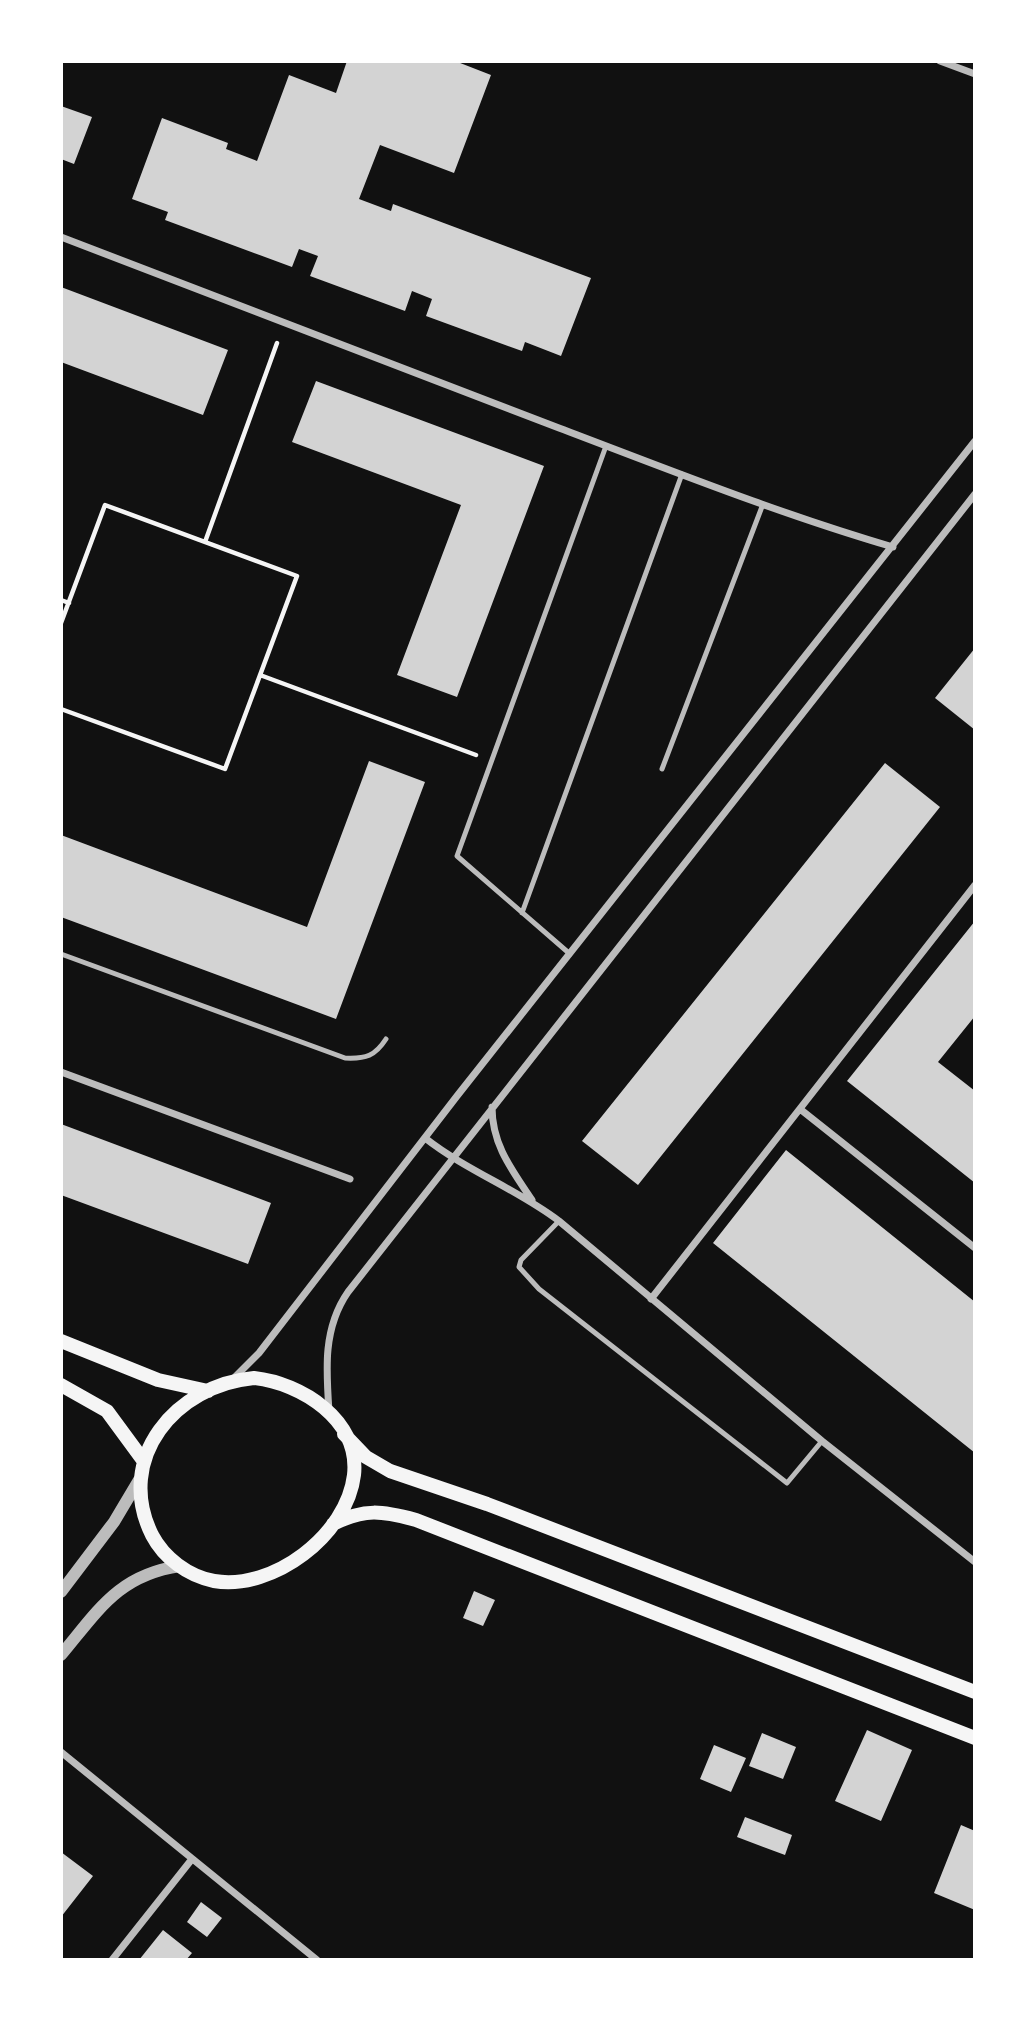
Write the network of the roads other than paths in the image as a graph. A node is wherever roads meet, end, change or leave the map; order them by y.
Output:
1 (940, 61) edge
2 (974, 74) edge
3 (61, 237) edge
4 (975, 441) edge
5 (606, 446) junction
6 (682, 474) junction
7 (975, 494) edge
8 (763, 504) junction
9 (893, 547) junction
10 (662, 769) dead end
11 (975, 885) edge
12 (522, 913) junction
13 (61, 954) edge
14 (570, 954) junction
15 (386, 1039) dead end
16 (61, 1072) edge
17 (492, 1107) junction
18 (800, 1109) junction
19 (425, 1138) junction
20 (451, 1158) junction
21 (350, 1179) dead end
22 (533, 1201) junction
23 (559, 1221) junction
24 (975, 1248) edge
25 (651, 1298) junction
26 (61, 1341) edge
27 (230, 1381) junction
28 (61, 1385) edge
29 (208, 1391) junction
30 (329, 1412) junction
31 (344, 1434) junction
32 (821, 1441) junction
33 (144, 1460) junction
34 (139, 1480) junction
35 (333, 1524) junction
36 (975, 1562) edge
37 (180, 1566) junction
38 (61, 1592) edge
39 (61, 1655) edge
40 (975, 1692) edge
41 (975, 1738) edge
42 (61, 1752) edge
43 (192, 1859) junction
44 (112, 1960) edge
45 (317, 1960) edge

1 - 2 street
3 - 5 street
4 - 9 street
5 - 6 street
5 - 12 lane
6 - 8 street
6 - 12 lane
7 - 17 street
8 - 9 street
8 - 10 lane
9 - 14 street
11 - 18 street
12 - 14 lane
13 - 15 lane
14 - 19 street
16 - 21 street
17 - 20 street
17 - 22 street
18 - 24 street
18 - 25 street
19 - 20 street
19 - 27 street
20 - 22 street
20 - 30 street
22 - 23 street
23 - 25 street
23 - 32 lane
25 - 32 street
26 - 29 main road
27 - 29 main road
27 - 30 main road
28 - 33 main road
29 - 33 main road
30 - 31 main road
31 - 35 main road
31 - 40 main road
32 - 36 street
33 - 34 main road
34 - 37 main road
34 - 38 street
35 - 37 main road
35 - 41 main road
37 - 39 street
42 - 43 street
43 - 44 street
43 - 45 street

